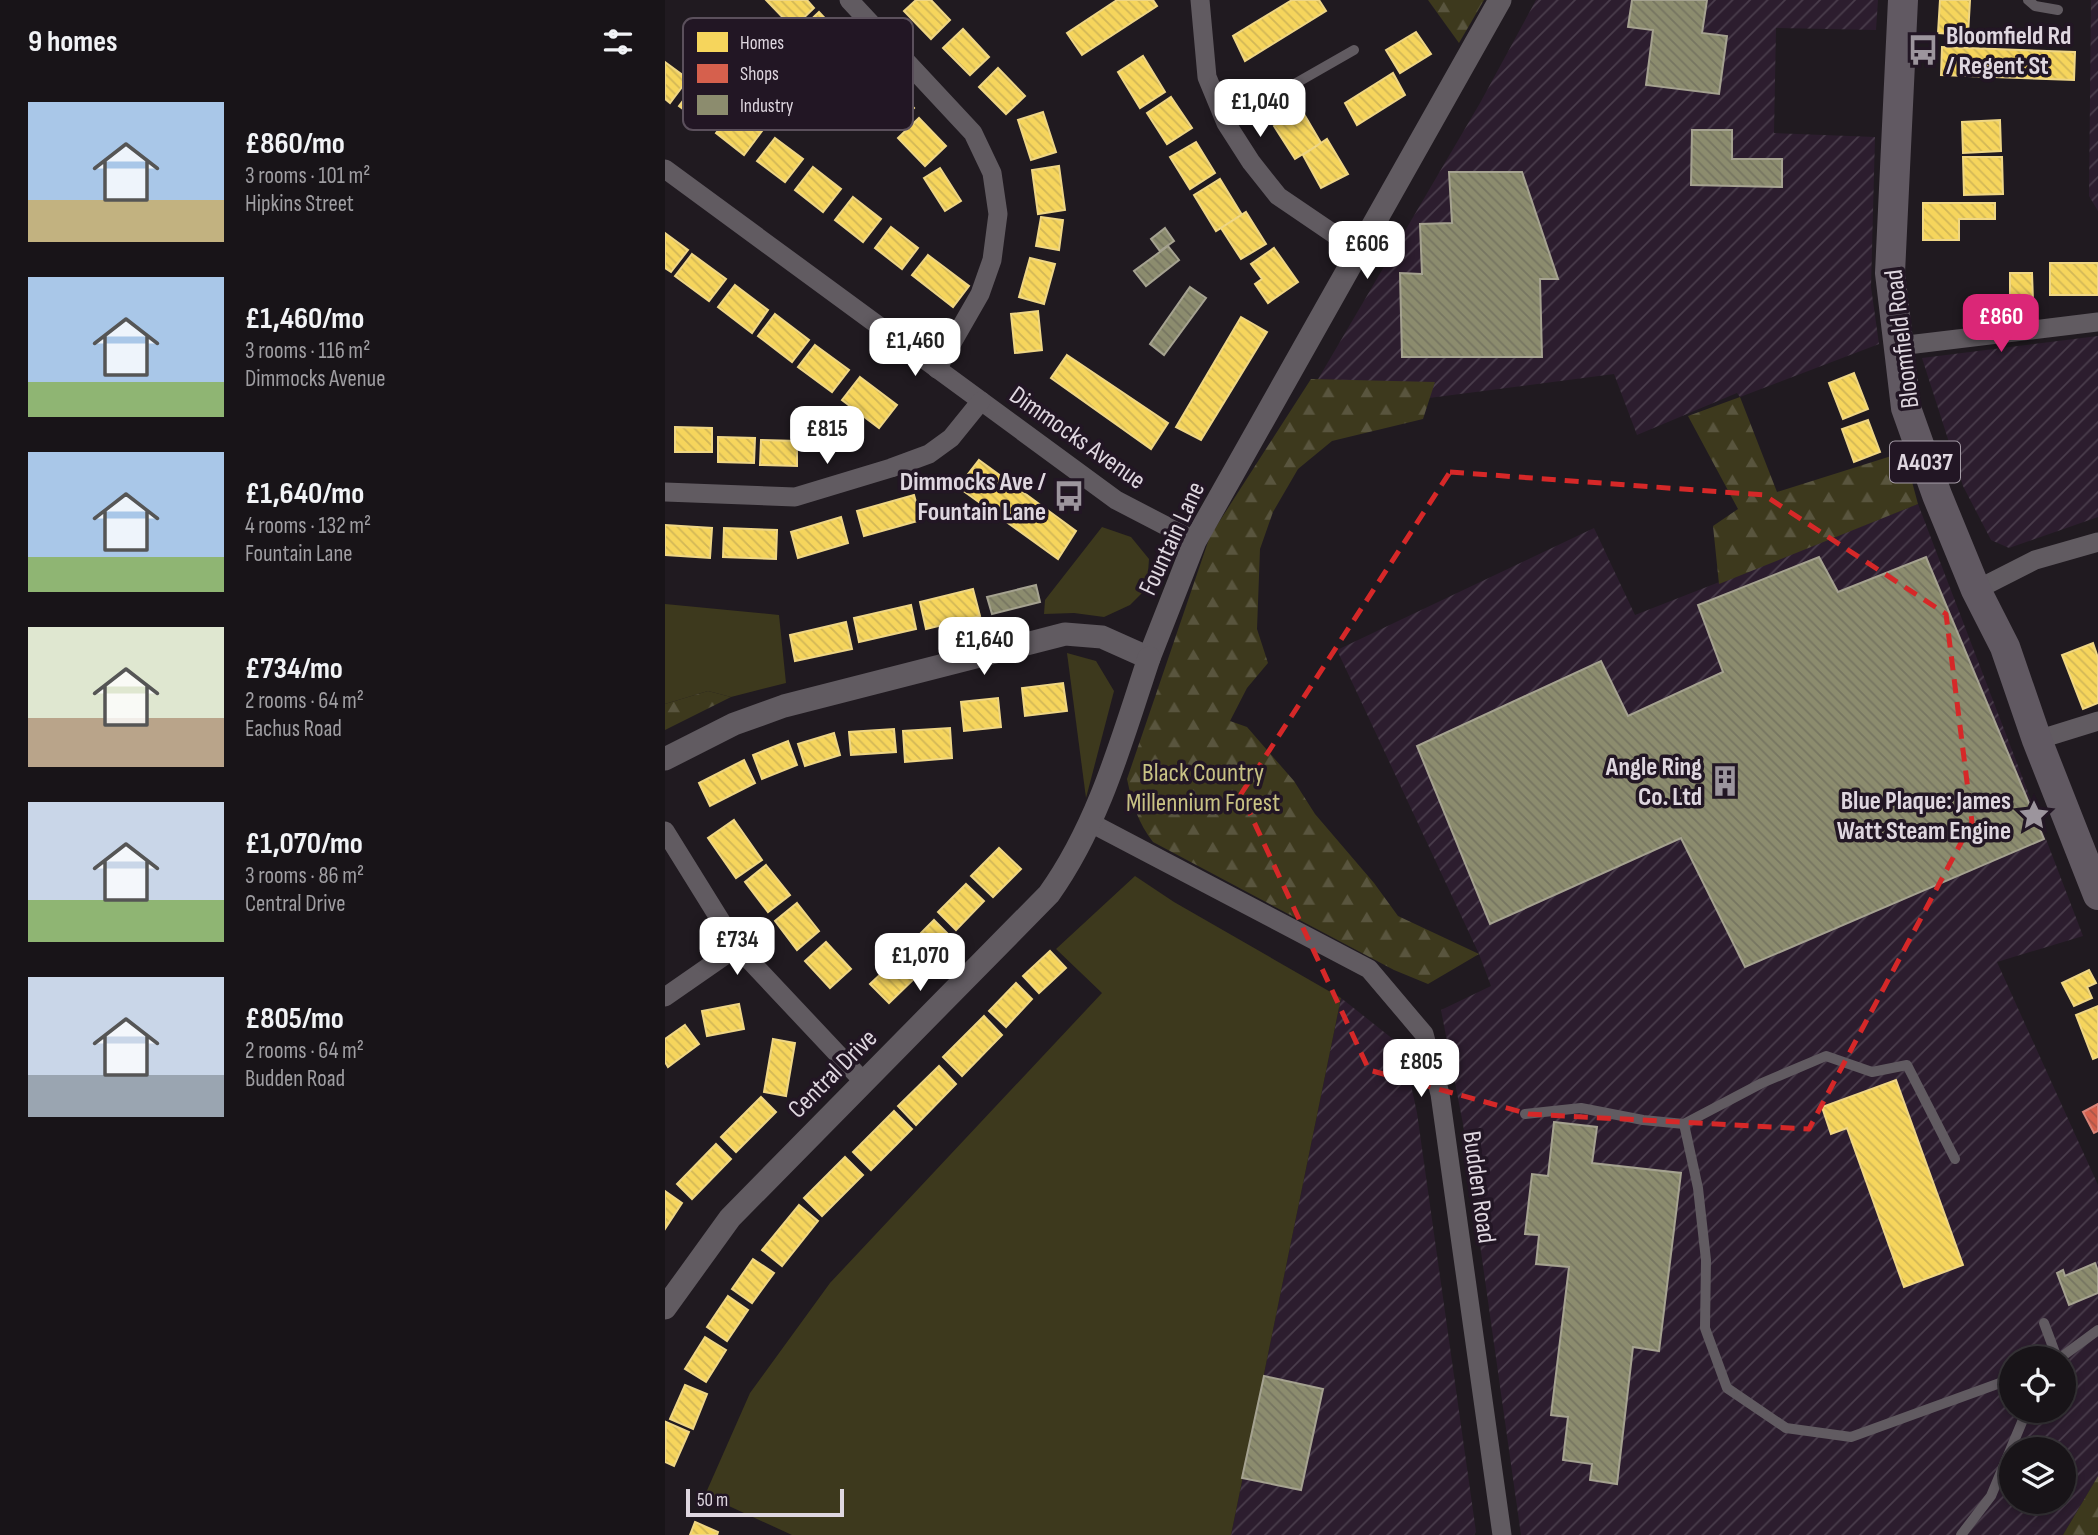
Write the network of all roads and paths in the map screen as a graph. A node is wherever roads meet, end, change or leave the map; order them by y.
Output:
1 (849, 0) edge
2 (1200, 0) edge
3 (1500, 0) edge
4 (1903, 0) edge
5 (2028, 0) edge
6 (2058, 10) dead end
7 (866, 18) edge
8 (1353, 50) dead end
9 (913, 69) edge
10 (1227, 124) junction
11 (665, 169) edge
12 (1359, 251) junction
13 (2098, 322) edge
14 (1899, 346) junction
15 (937, 369) junction
16 (981, 401) junction
17 (665, 492) edge
18 (1195, 541) junction
19 (2098, 542) edge
20 (1976, 590) junction
21 (1149, 658) junction
22 (2098, 720) edge
23 (2037, 740) junction
24 (665, 759) edge
25 (1091, 823) junction
26 (665, 831) edge
27 (2098, 895) edge
28 (737, 947) junction
29 (665, 997) edge
30 (863, 1081) junction
31 (1525, 1114) dead end
32 (1684, 1124) junction
33 (1955, 1159) dead end
34 (665, 1308) edge
35 (2044, 1323) dead end
36 (2098, 1330) edge
37 (2053, 1346) edge
38 (2075, 1346) edge
39 (1999, 1383) edge
40 (2022, 1423) edge
41 (1502, 1535) edge
42 (1961, 1535) edge

1 - 7 street
2 - 10 street
3 - 12 street, Fountain Lane
4 - 14 main road, Bloomfield Road / A4037
5 - 6 lane
8 - 10 lane
9 - 15 street
10 - 12 street
11 - 15 street, Dimmocks Avenue
12 - 18 street, Fountain Lane
13 - 14 street
14 - 20 main road, Bloomfield Road / A4037
15 - 16 street, Dimmocks Avenue
16 - 17 street
16 - 18 street, Dimmocks Avenue
18 - 21 street, Fountain Lane
19 - 20 street
20 - 23 main road, Bloomfield Road / A4037
21 - 24 street
21 - 25 street, Central Drive
22 - 23 street
23 - 27 main road, Bloomfield Road / A4037
25 - 30 street, Central Drive
25 - 41 street, Budden Road
26 - 28 street
28 - 29 street
28 - 30 street
30 - 34 street, Central Drive
31 - 32 lane
32 - 33 lane
32 - 39 lane
35 - 37 lane
36 - 38 lane
40 - 42 lane

